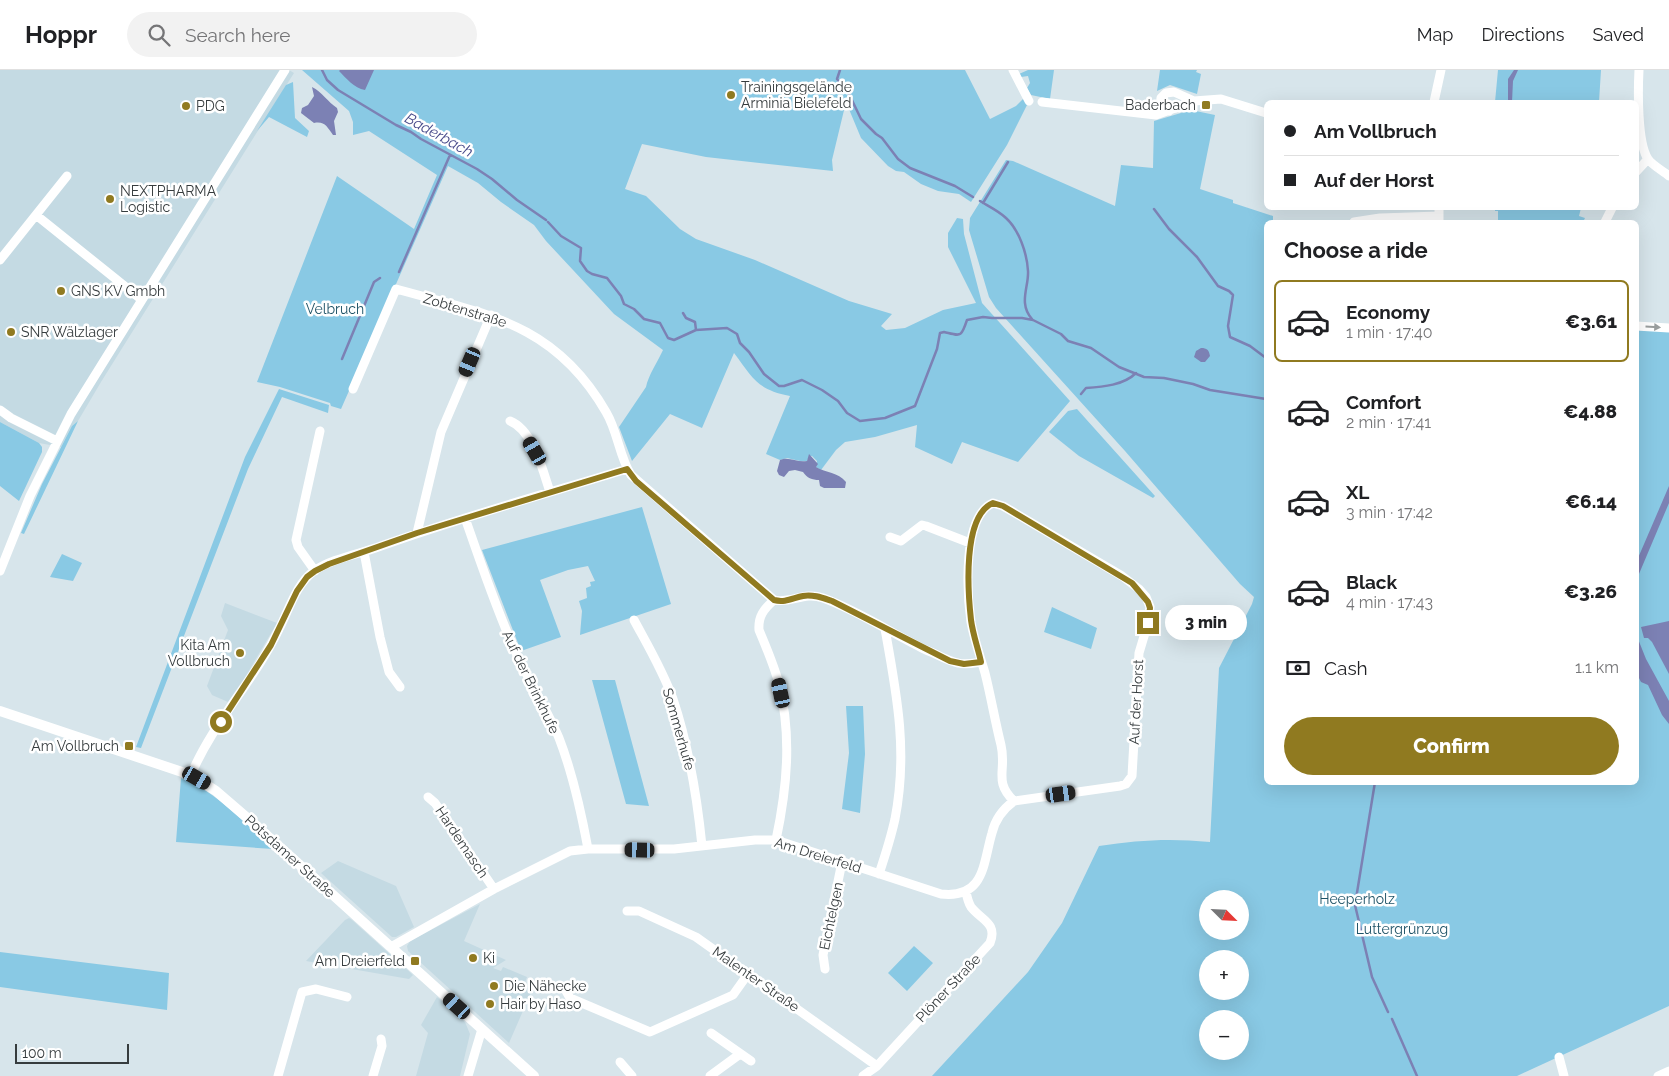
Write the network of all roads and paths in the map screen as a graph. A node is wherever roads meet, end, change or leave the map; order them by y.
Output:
1 (1012, 70) edge
2 (1441, 70) edge
3 (1639, 70) edge
4 (281, 71) edge
5 (1029, 100) dead end
6 (1434, 100) edge
7 (1638, 100) edge
8 (1194, 101) junction
9 (1042, 102) dead end
10 (1169, 111) junction
11 (1264, 112) edge
12 (1639, 112) edge
13 (1648, 159) junction
14 (1639, 169) edge
15 (67, 176) dead end
16 (1669, 176) edge
17 (36, 215) junction
18 (1439, 215) edge
19 (1365, 220) edge
20 (0, 260) edge
21 (142, 300) junction
22 (491, 315) junction
23 (1639, 326) edge
24 (1669, 328) edge
25 (353, 389) dead end
26 (0, 410) edge
27 (510, 421) dead end
28 (320, 431) dead end
29 (57, 441) junction
30 (627, 469) junction
31 (550, 492) junction
32 (465, 518) junction
33 (417, 533) junction
34 (890, 537) dead end
35 (970, 543) junction
36 (364, 552) junction
37 (0, 570) edge
38 (315, 571) junction
39 (774, 600) junction
40 (634, 620) dead end
41 (885, 629) junction
42 (981, 662) junction
43 (400, 687) dead end
44 (0, 711) edge
45 (191, 775) junction
46 (428, 797) dead end
47 (1014, 802) junction
48 (776, 840) junction
49 (702, 846) junction
50 (588, 849) junction
51 (842, 862) junction
52 (879, 874) junction
53 (494, 889) junction
54 (966, 892) junction
55 (627, 911) dead end
56 (391, 947) junction
57 (825, 969) dead end
58 (748, 974) junction
59 (566, 991) dead end
60 (347, 997) dead end
61 (482, 1028) junction
62 (711, 1033) dead end
63 (381, 1039) dead end
64 (740, 1054) junction
65 (1559, 1057) dead end
66 (751, 1061) dead end
67 (620, 1062) dead end
68 (877, 1066) junction
69 (278, 1076) edge
70 (373, 1076) edge
71 (468, 1076) edge
72 (534, 1076) edge
73 (632, 1076) edge
74 (710, 1076) edge
75 (862, 1076) edge
76 (1564, 1076) edge

1 - 5 street
2 - 6 street
3 - 7 street
4 - 21 street
8 - 10 street
8 - 10 street
8 - 11 street
9 - 10 street
12 - 13 street
13 - 14 street
13 - 16 street
15 - 17 street
17 - 20 street
17 - 21 street
18 - 19 street
21 - 29 street
22 - 25 street, Zobtenstraße
22 - 30 street, Zobtenstraße
22 - 33 street
23 -> 24 street
26 - 29 street
27 - 31 street
28 - 38 street
29 - 37 street
30 - 31 street
30 - 39 street
31 - 32 street
32 - 33 street
32 - 50 street, Auf der Brinkhufe
33 - 36 street
34 - 35 street
35 - 42 street
35 - 47 street, Auf der Horst
36 - 38 street
36 - 43 street
38 - 45 street
39 - 41 street
39 - 48 street
40 - 49 street, Sommerhufe
41 - 42 street
41 - 52 street
42 - 47 street
44 - 45 street, Potsdamer Straße
45 - 56 street, Potsdamer Straße
46 - 53 street, Hardemasch
47 - 54 street
48 - 49 street, Am Dreierfeld
48 - 51 street, Am Dreierfeld
49 - 50 street, Am Dreierfeld
50 - 53 street, Am Dreierfeld
51 - 52 street, Am Dreierfeld
51 - 57 street, Eichtelgen
52 - 54 street, Am Dreierfeld
53 - 56 street, Am Dreierfeld
54 - 68 street, Plöner Straße
55 - 58 street, Malenter Straße
56 - 61 street, Potsdamer Straße
58 - 59 street
58 - 68 street, Malenter Straße
60 - 69 street
61 - 71 street
61 - 72 street, Potsdamer Straße
62 - 64 street
63 - 70 street
64 - 66 street
64 - 74 street
65 - 76 street
67 - 73 street
68 - 75 street, Plöner Straße

